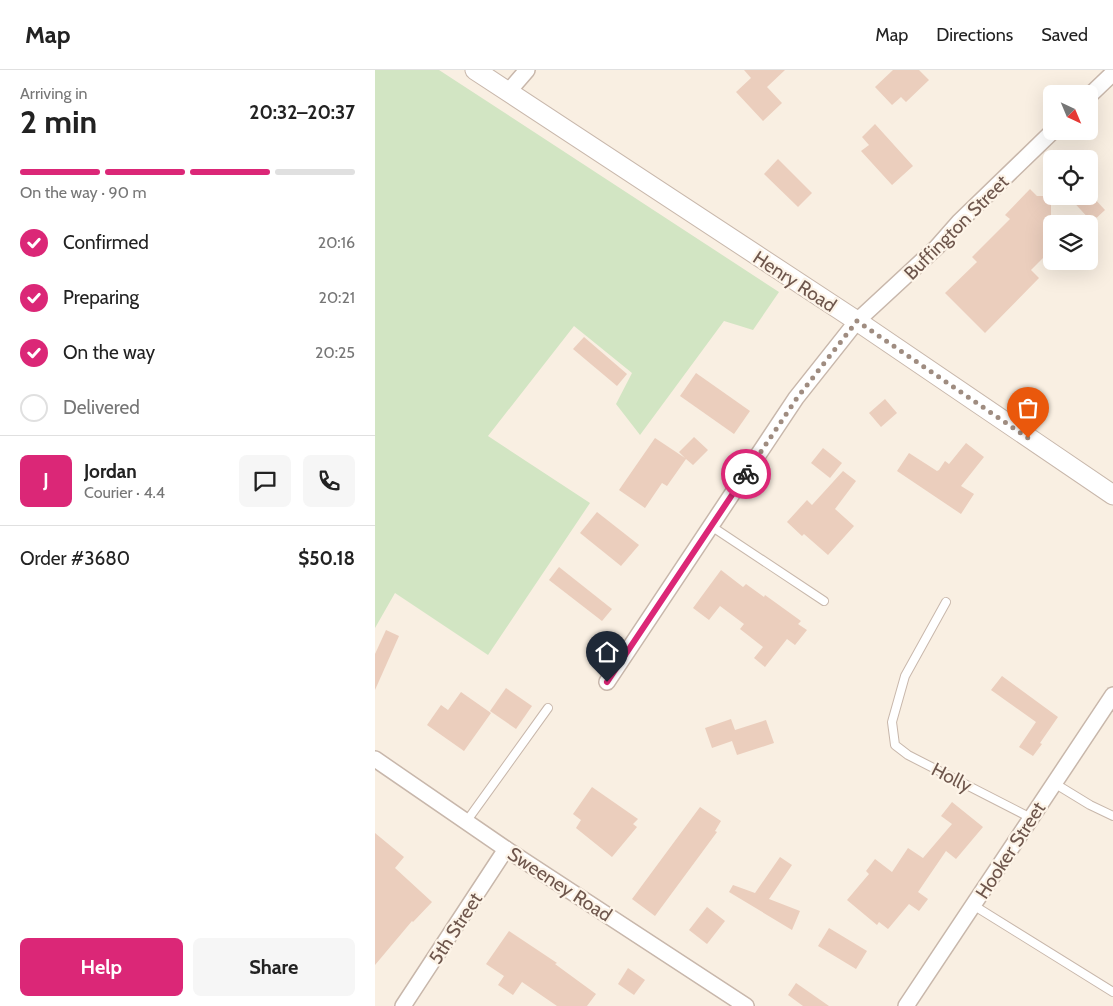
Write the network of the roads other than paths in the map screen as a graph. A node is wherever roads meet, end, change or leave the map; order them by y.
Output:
1 (475, 70) edge
2 (527, 70) edge
3 (1113, 73) edge
4 (1098, 87) edge
5 (507, 92) junction
6 (1044, 140) edge
7 (857, 321) junction
8 (1113, 495) edge
9 (711, 526) junction
10 (824, 601) dead end
11 (947, 602) dead end
12 (607, 682) dead end
13 (1113, 694) edge
14 (548, 708) dead end
15 (375, 759) edge
16 (1054, 783) junction
17 (1113, 816) edge
18 (1031, 818) junction
19 (467, 822) junction
20 (506, 849) junction
21 (973, 905) junction
22 (1113, 992) edge
23 (403, 1006) edge
24 (747, 1006) edge
25 (906, 1006) edge

1 - 5 street, Henry Road
2 - 5 street
3 - 4 street
5 - 7 street, Henry Road
6 - 7 street, Buffington Street
7 - 8 street, Henry Road
7 - 9 street
9 - 10 lane
9 - 12 street
11 - 18 lane, Holly
13 - 16 street, Hooker Street
14 - 19 lane
15 - 19 street, Sweeney Road
16 - 17 lane
16 - 18 street, Hooker Street
18 - 21 street, Hooker Street
19 - 20 street, Sweeney Road
20 - 23 street, 5th Street
20 - 24 street, Sweeney Road
21 - 22 lane
21 - 25 street, Hooker Street

